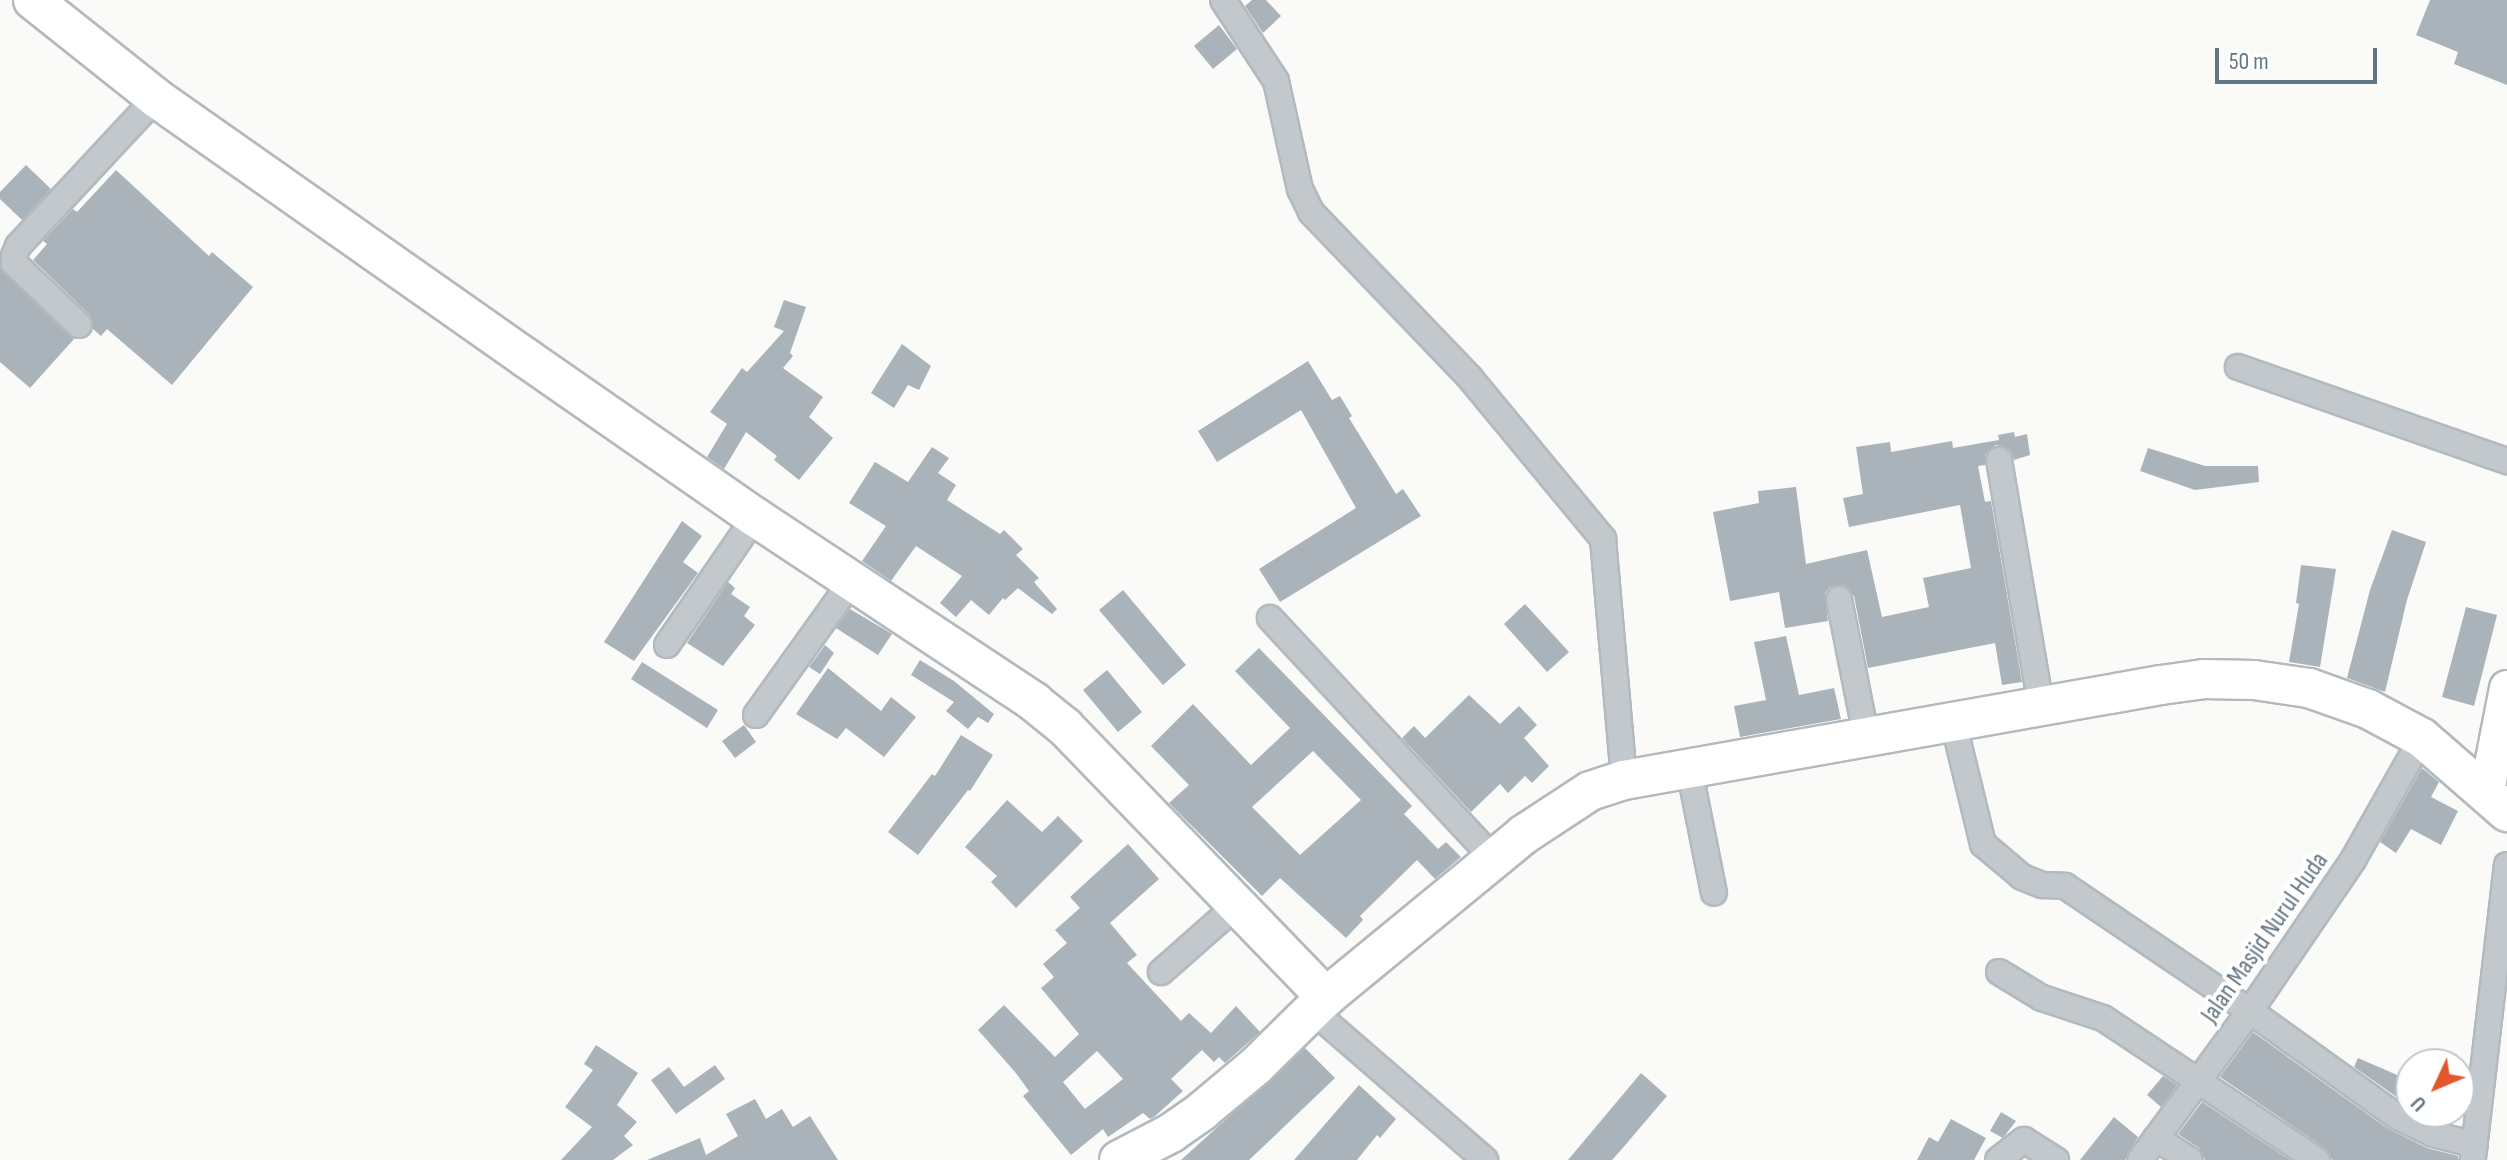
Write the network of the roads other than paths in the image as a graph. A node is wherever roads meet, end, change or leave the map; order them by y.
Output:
1 (33, 0) edge
2 (1223, 0) edge
3 (156, 98) junction
4 (79, 325) dead end
5 (2238, 367) dead end
6 (1999, 460) dead end
7 (2507, 461) edge
8 (755, 517) junction
9 (852, 581) junction
10 (1839, 599) dead end
11 (1270, 618) dead end
12 (667, 645) dead end
13 (2507, 688) edge
14 (2041, 705) junction
15 (756, 715) dead end
16 (1953, 721) junction
17 (1866, 735) junction
18 (2422, 738) junction
19 (1689, 768) junction
20 (1624, 780) junction
21 (2497, 801) edge
22 (1493, 858) junction
23 (2507, 865) edge
24 (1714, 893) dead end
25 (1237, 905) junction
26 (1161, 972) dead end
27 (1999, 972) dead end
28 (1319, 1003) junction
29 (2250, 1011) junction
30 (2199, 1080) junction
31 (2156, 1138) junction
32 (2474, 1152) edge
33 (1119, 1160) edge
34 (1485, 1160) edge
35 (1998, 1160) edge
36 (2056, 1160) edge
37 (2140, 1160) edge
38 (2190, 1160) edge
39 (2317, 1160) edge

1 - 3 main road
2 - 20 street
3 - 4 street
3 - 8 main road
5 - 7 street
6 - 14 street
8 - 9 main road
8 - 12 street
9 - 15 street
9 - 25 main road
10 - 17 street
11 - 22 street
13 - 21 main road
14 - 16 main road
14 - 18 main road
16 - 17 main road
16 - 29 street
17 - 19 main road
18 - 21 main road
18 - 29 street, Jalan Masjid Nurul Huda
19 - 20 main road
19 - 24 street
20 - 22 main road
22 - 28 main road
23 - 32 street
25 - 26 street
25 - 28 main road
27 - 30 street
28 - 33 main road
28 - 34 street
29 - 30 street, Jalan Masjid Nurul Huda
29 - 32 street
30 - 31 street, Jalan Masjid Nurul Huda
30 - 39 street
31 - 37 street, Jalan Masjid Nurul Huda
31 - 38 street
35 - 36 street

